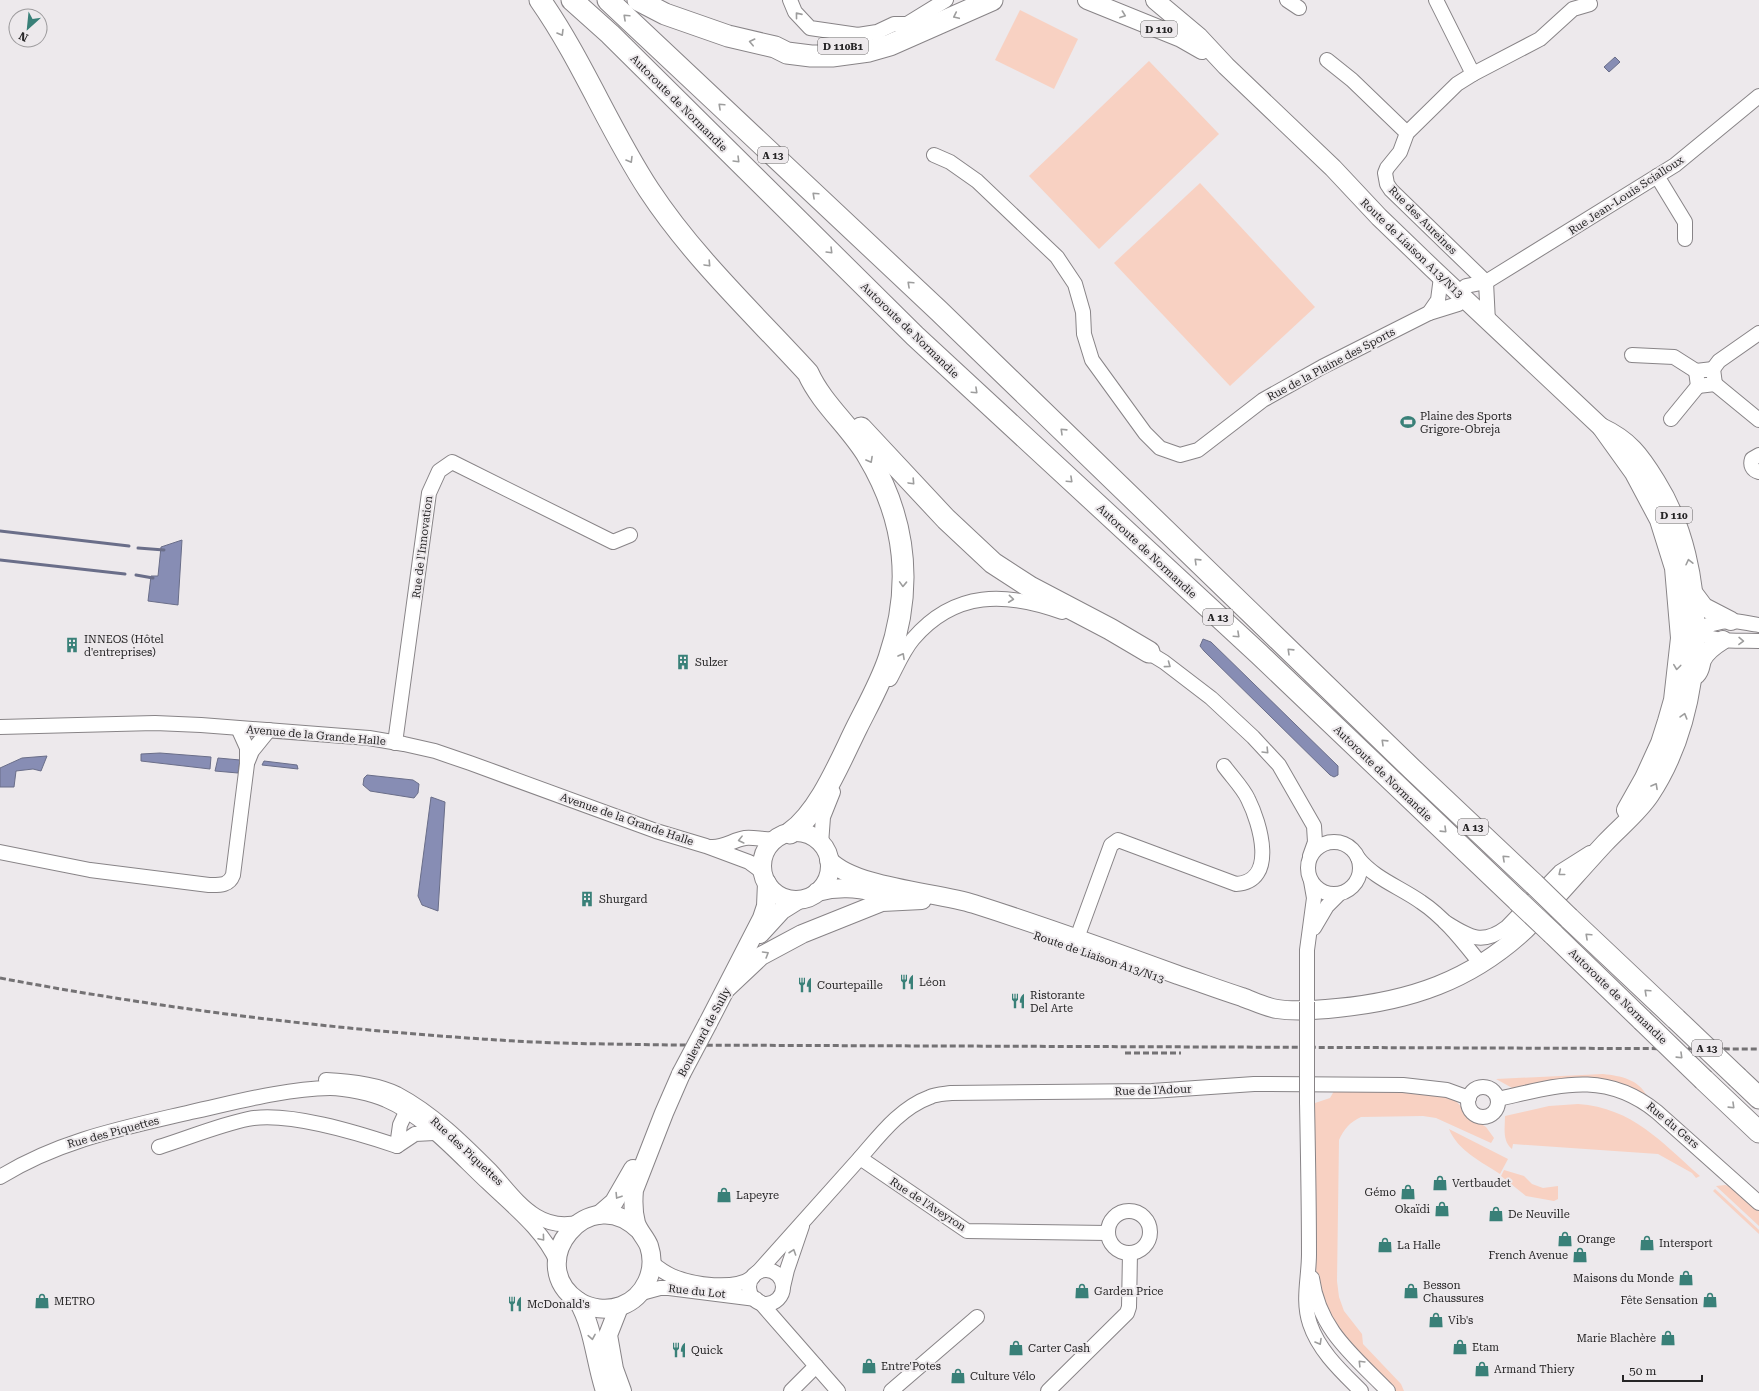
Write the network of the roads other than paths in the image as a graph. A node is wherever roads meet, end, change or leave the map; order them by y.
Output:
1 (540, 0) edge
2 (572, 0) edge
3 (608, 0) edge
4 (638, 0) edge
5 (790, 0) edge
6 (946, 0) edge
7 (992, 0) edge
8 (1087, 0) edge
9 (1155, 0) edge
10 (1173, 0) edge
11 (1287, 0) edge
12 (1436, 0) edge
13 (1590, 4) dead end
14 (1299, 8) dead end
15 (907, 24) junction
16 (775, 47) junction
17 (1326, 60) dead end
18 (1226, 66) junction
19 (1473, 74) junction
20 (1759, 96) edge
21 (1407, 134) junction
22 (934, 155) dead end
23 (1333, 168) junction
24 (1657, 176) junction
25 (1686, 239) dead end
26 (1441, 277) junction
27 (1486, 282) junction
28 (1461, 296) junction
29 (1429, 314) junction
30 (1488, 322) junction
31 (1759, 333) edge
32 (1632, 355) dead end
33 (1712, 369) junction
34 (1696, 371) junction
35 (808, 373) junction
36 (1715, 384) junction
37 (1698, 386) junction
38 (1671, 419) dead end
39 (1759, 420) edge
40 (1602, 427) junction
41 (1759, 455) edge
42 (1759, 472) edge
43 (630, 535) dead end
44 (1695, 594) junction
45 (1731, 621) junction
46 (1759, 625) edge
47 (1687, 628) junction
48 (1723, 640) junction
49 (1759, 641) edge
50 (1149, 652) junction
51 (1692, 680) junction
52 (238, 728) junction
53 (2, 729) edge
54 (268, 730) junction
55 (395, 743) junction
56 (247, 764) junction
57 (1224, 766) dead end
58 (784, 836) junction
59 (1608, 840) junction
60 (822, 844) junction
61 (706, 846) junction
62 (0, 852) edge
63 (1310, 856) junction
64 (1358, 858) junction
65 (830, 860) junction
66 (766, 878) junction
67 (1311, 881) junction
68 (1353, 886) junction
69 (817, 892) junction
70 (1404, 892) junction
71 (1339, 894) junction
72 (798, 900) junction
73 (922, 900) junction
74 (1445, 922) junction
75 (1077, 938) junction
76 (1308, 943) junction
77 (746, 952) junction
78 (1481, 964) junction
79 (726, 989) junction
80 (1380, 1003) junction
81 (1469, 1098) junction
82 (1759, 1098) edge
83 (1498, 1099) junction
84 (414, 1110) junction
85 (664, 1113) junction
86 (1759, 1132) edge
87 (434, 1133) junction
88 (397, 1146) junction
89 (158, 1148) dead end
90 (860, 1158) junction
91 (0, 1177) edge
92 (1759, 1203) edge
93 (599, 1215) junction
94 (805, 1218) junction
95 (580, 1222) junction
96 (639, 1230) junction
97 (1108, 1233) junction
98 (1130, 1253) junction
99 (1309, 1256) junction
100 (557, 1262) junction
101 (652, 1263) junction
102 (755, 1275) junction
103 (781, 1292) junction
104 (638, 1294) junction
105 (758, 1300) junction
106 (578, 1301) junction
107 (619, 1307) junction
108 (977, 1318) dead end
109 (779, 1324) junction
110 (816, 1366) junction
111 (605, 1391) edge
112 (622, 1391) edge
113 (791, 1391) edge
114 (838, 1391) edge
115 (891, 1391) edge
116 (1048, 1391) edge
117 (1361, 1391) edge
118 (1388, 1391) edge

1 -> 35 highway
2 -> 86 highway, Autoroute de Normandie / A 13, bridge
82 -> 3 highway, Autoroute de Normandie / A 13, bridge
16 -> 4 highway
15 -> 5 street
6 - 15 street, D 110B1
7 -> 16 highway
8 -> 18 main road, D 110
9 - 18 main road
10 - 23 main road, D 110
11 - 14 street
12 - 19 street
13 - 19 street, Rue des Aureines
15 - 16 highway, D 110B1
17 - 21 street
18 - 23 main road, Route de Liaison A13/N13 / D 110
19 - 21 street, Rue des Aureines
20 - 24 street, Rue Jean-Louis Scialloux
21 - 27 street, Rue des Aureines
22 - 29 street, Rue de la Plaine des Sports
23 - 26 main road, Route de Liaison A13/N13 / D 110
24 - 25 street
24 - 27 street, Rue Jean-Louis Scialloux
26 - 28 main road, Route de Liaison A13/N13 / D 110
26 - 29 street
27 - 28 street, Rue Jean-Louis Scialloux
27 - 30 street
28 - 29 street
28 - 30 main road, Route de Liaison A13/N13 / D 110
30 - 40 main road, Route de Liaison A13/N13 / D 110
31 - 33 street
32 - 34 street
33 - 34 street
33 - 36 street
34 - 37 street
35 -> 50 highway
35 -> 58 highway
36 - 37 street
36 - 39 street
37 - 38 street
44 -> 40 main road, D 110
40 - 47 main road, D 110
41 - 42 street
43 - 55 street, Rue de l'Innovation
44 - 45 main road, D 110
44 - 47 main road, D 110
45 - 46 street, D 110
45 - 47 street, D 110
47 - 48 street
47 - 51 main road, D 110
47 -> 59 main road, D 110
48 -> 49 street
48 - 51 main road, D 110
60 -> 50 street
50 -> 63 street
59 -> 51 main road, D 110
52 - 53 street, Avenue de la Grande Halle
52 - 54 street, Avenue de la Grande Halle
52 - 56 street
54 - 55 street, Avenue de la Grande Halle
54 - 56 street
55 - 61 street, Avenue de la Grande Halle
56 - 62 street
57 - 75 street
58 - 60 main road
58 -> 61 street
58 - 66 main road
59 -> 74 street
59 - 78 main road, Route de Liaison A13/N13
60 - 65 main road
61 - 66 street, Avenue de la Grande Halle
63 - 64 street
63 - 67 street
64 - 68 street
64 - 70 street
65 - 69 main road
65 - 75 main road, Route de Liaison A13/N13
66 - 72 main road
66 - 77 main road
67 - 71 street
67 - 76 street
68 - 70 street
68 - 71 street
69 - 72 main road
69 - 73 main road, Route de Liaison A13/N13
70 - 74 street
71 - 76 street
72 - 77 main road
79 -> 73 main road
73 - 80 main road, Route de Liaison A13/N13
74 - 78 street
75 - 80 main road, Route de Liaison A13/N13
76 - 99 street, bridge
77 - 79 main road, Boulevard de Sully
78 - 80 main road, Route de Liaison A13/N13
79 - 85 main road, Boulevard de Sully, bridge
81 - 83 street
81 - 83 street
81 - 90 street, Rue de l'Adour
83 - 92 street, Rue du Gers
84 - 87 street, Rue des Piquettes
84 - 88 street
84 - 91 street, Rue des Piquettes
84 - 95 street, Rue des Piquettes
85 -> 93 main road
85 - 96 main road
87 - 88 street
87 -> 100 street, Rue des Piquettes
88 - 89 street
90 - 94 street
90 - 97 street, Rue de l'Aveyron
93 - 95 main road
93 - 96 main road
94 - 102 street
103 -> 94 street
95 - 100 main road
96 - 101 main road
97 - 98 street
97 - 98 street
98 - 116 street
99 -> 117 street
118 -> 99 street
100 - 106 main road
101 - 102 street, Rue du Lot
101 - 104 main road
102 - 103 street
102 - 105 street
103 - 105 street
103 - 109 street
104 - 105 street, Rue du Lot
104 - 107 main road
105 - 109 street
106 - 107 main road
106 -> 111 main road
107 - 112 main road
108 - 115 street
109 - 110 street
110 - 113 street
110 - 114 street

